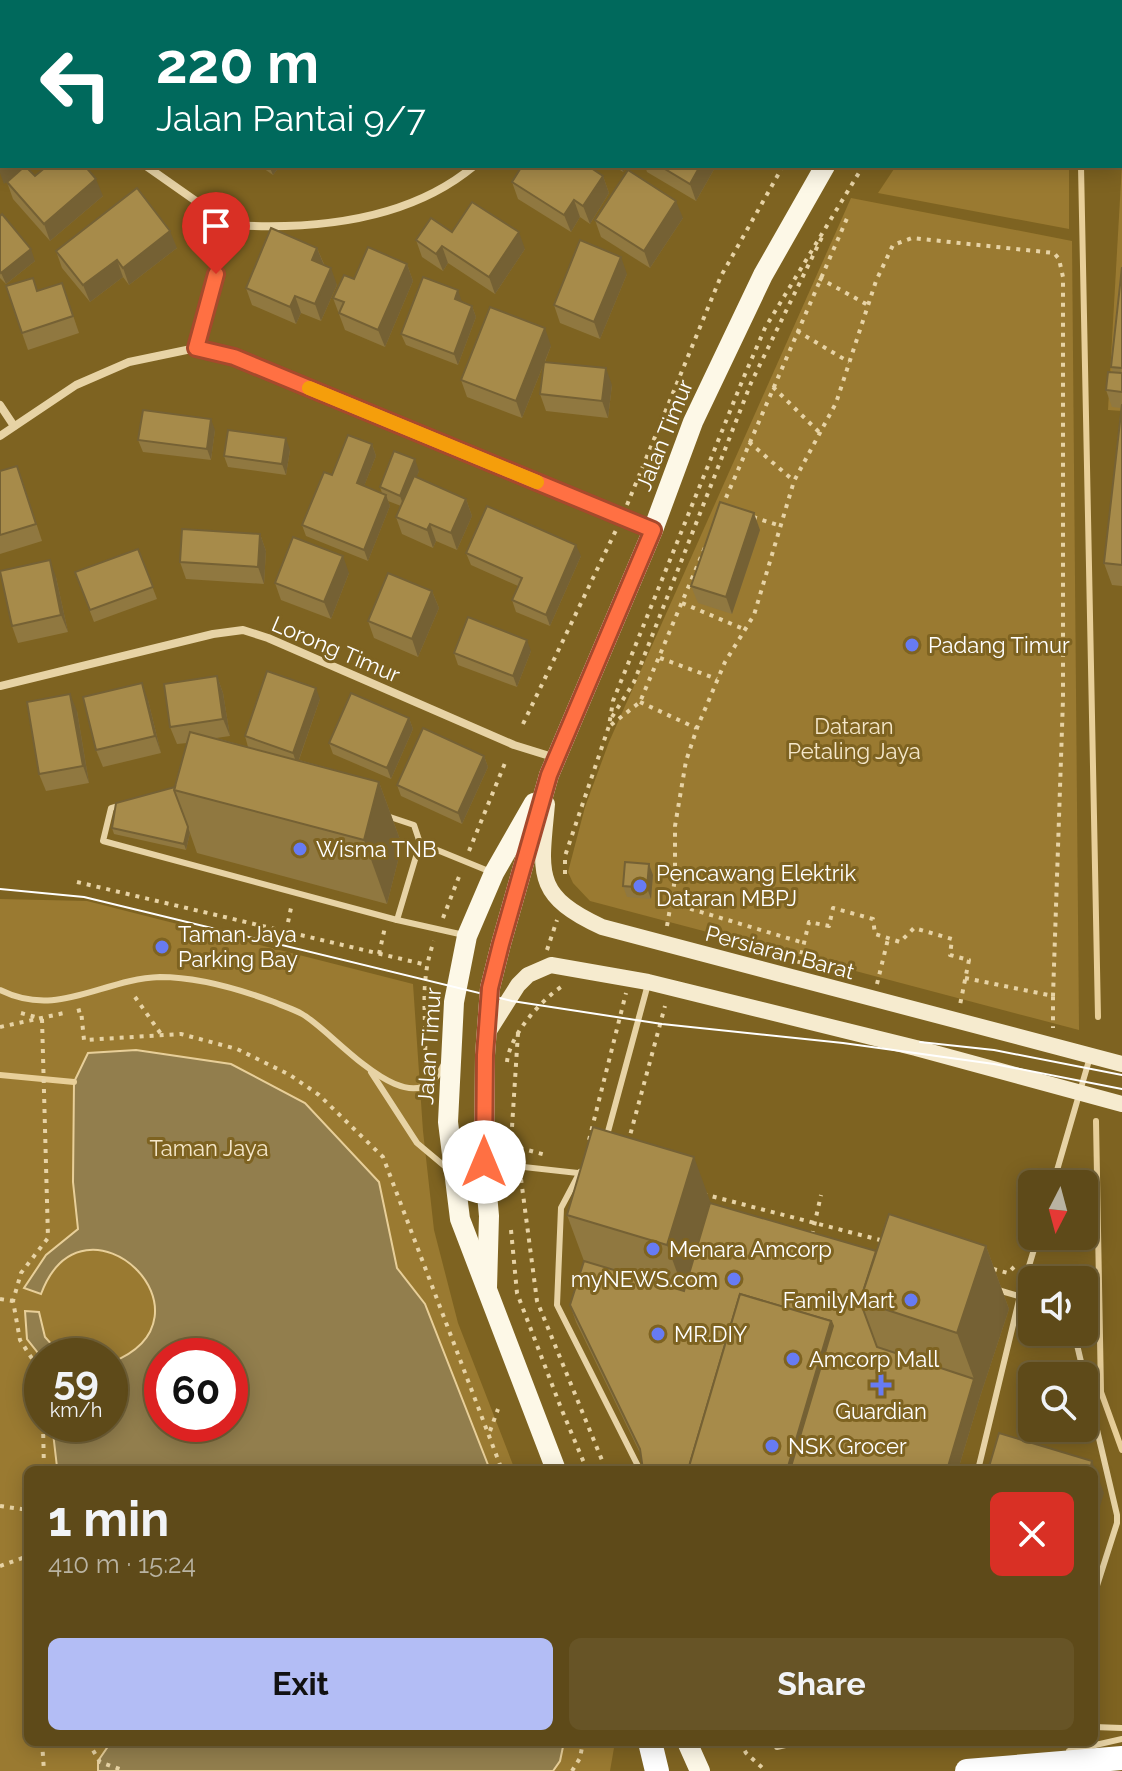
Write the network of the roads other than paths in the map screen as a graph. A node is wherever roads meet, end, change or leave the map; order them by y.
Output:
1 (149, 168) edge
2 (471, 168) edge
3 (824, 168) edge
4 (230, 225) junction
5 (196, 348) junction
6 (0, 405) edge
7 (14, 426) junction
8 (0, 436) edge
9 (653, 530) junction
10 (0, 686) edge
11 (553, 767) junction
12 (125, 803) edge
13 (372, 811) edge
14 (420, 843) junction
15 (494, 873) junction
16 (393, 919) junction
17 (467, 936) junction
18 (648, 982) junction
19 (0, 990) edge
20 (487, 1034) junction
21 (450, 1049) junction
22 (1090, 1055) junction
23 (1122, 1064) edge
24 (369, 1069) junction
25 (1079, 1093) junction
26 (1122, 1104) edge
27 (602, 1151) edge
28 (484, 1162) junction
29 (1057, 1170) edge
30 (580, 1172) junction
31 (453, 1173) junction
32 (593, 1177) edge
33 (487, 1288) junction
34 (991, 1288) dead end
35 (1018, 1295) edge
36 (1018, 1304) edge
37 (1077, 1346) edge
38 (554, 1466) edge
39 (638, 1466) edge
40 (979, 1466) edge
41 (1098, 1582) edge
42 (1098, 1727) edge
43 (1122, 1728) edge
44 (1122, 1739) edge
45 (1098, 1745) edge
46 (654, 1746) edge
47 (655, 1746) edge
48 (689, 1746) edge
49 (781, 1746) edge
50 (1094, 1746) edge
51 (777, 1747) dead end
52 (1065, 1753) dead end
53 (1050, 1756) dead end
54 (1122, 1758) edge
55 (1007, 1766) junction
56 (657, 1771) edge
57 (669, 1771) edge
58 (700, 1771) edge
59 (967, 1771) edge

1 - 4 street
2 - 4 street
3 - 9 main road, Jalan Timur
4 - 5 street
5 - 7 street
5 - 9 street
6 - 7 street
7 - 8 street
9 - 11 main road, Jalan Timur
10 - 11 street, Lorong Timur
11 - 15 main road, Jalan Timur
11 - 20 main road, Jalan Timur
11 - 22 street, Persiaran Barat
12 - 16 lane
13 - 14 lane
14 - 15 lane
14 - 16 lane
15 - 17 main road, Jalan Timur
16 - 17 lane
17 - 21 main road, Jalan Timur
18 - 20 street
18 - 25 street
18 - 27 lane
19 - 24 lane
20 - 28 main road, Jalan Timur
21 - 24 lane
21 - 31 main road, Jalan Timur
22 - 23 street, Persiaran Barat
22 - 25 lane
24 - 31 lane
25 - 26 street
25 - 29 lane
28 - 30 lane
28 - 33 main road, Jalan Timur
30 - 32 lane
30 - 39 lane
31 - 33 main road, Jalan Timur
33 - 38 main road, Jalan Timur
34 - 35 lane
36 - 40 lane
37 - 41 lane
42 - 43 lane
44 - 45 lane
46 - 56 highway
47 - 57 main road
48 - 58 main road
49 - 51 lane
50 - 52 lane
53 - 55 lane
54 - 55 highway
55 - 59 highway

